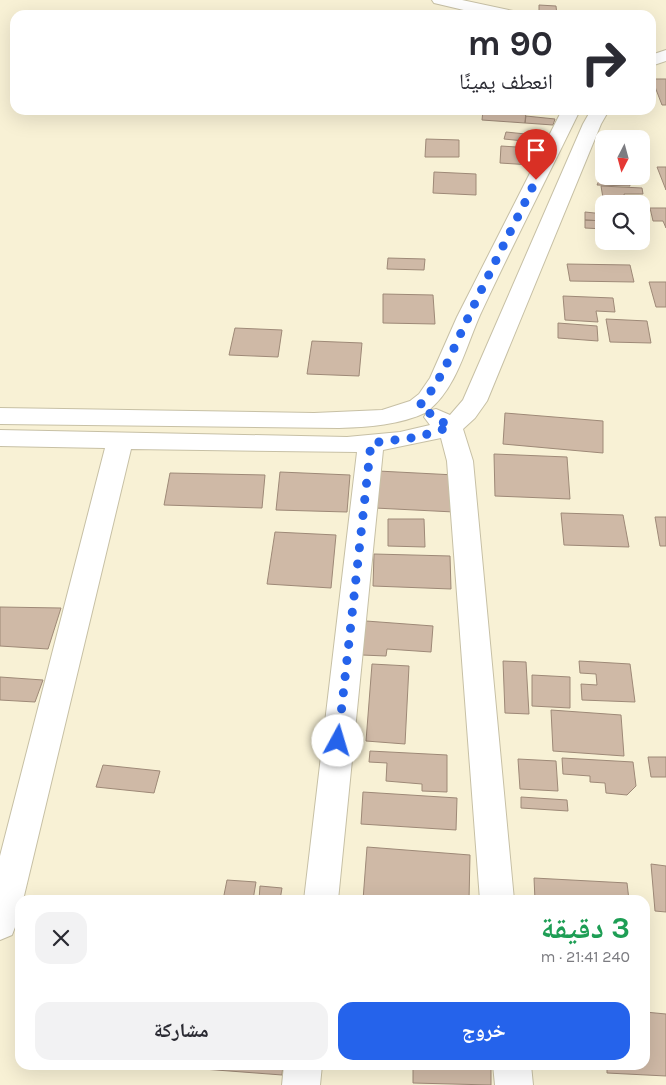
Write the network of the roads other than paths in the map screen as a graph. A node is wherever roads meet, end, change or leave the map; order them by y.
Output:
1 (440, 0) edge
2 (485, 10) edge
3 (568, 115) edge
4 (598, 115) edge
5 (419, 406) junction
6 (0, 416) edge
7 (450, 427) junction
8 (0, 438) edge
9 (120, 441) junction
10 (371, 443) junction
11 (322, 895) edge
12 (497, 895) edge
13 (0, 924) edge
14 (302, 1070) edge
15 (512, 1070) edge
16 (301, 1085) edge
17 (514, 1085) edge

1 - 2 street
3 - 5 street
4 - 7 street
5 - 6 street
5 - 7 street
7 - 10 street
7 - 12 street
8 - 9 street
9 - 10 street
9 - 13 street
10 - 11 street
14 - 16 street
15 - 17 street

